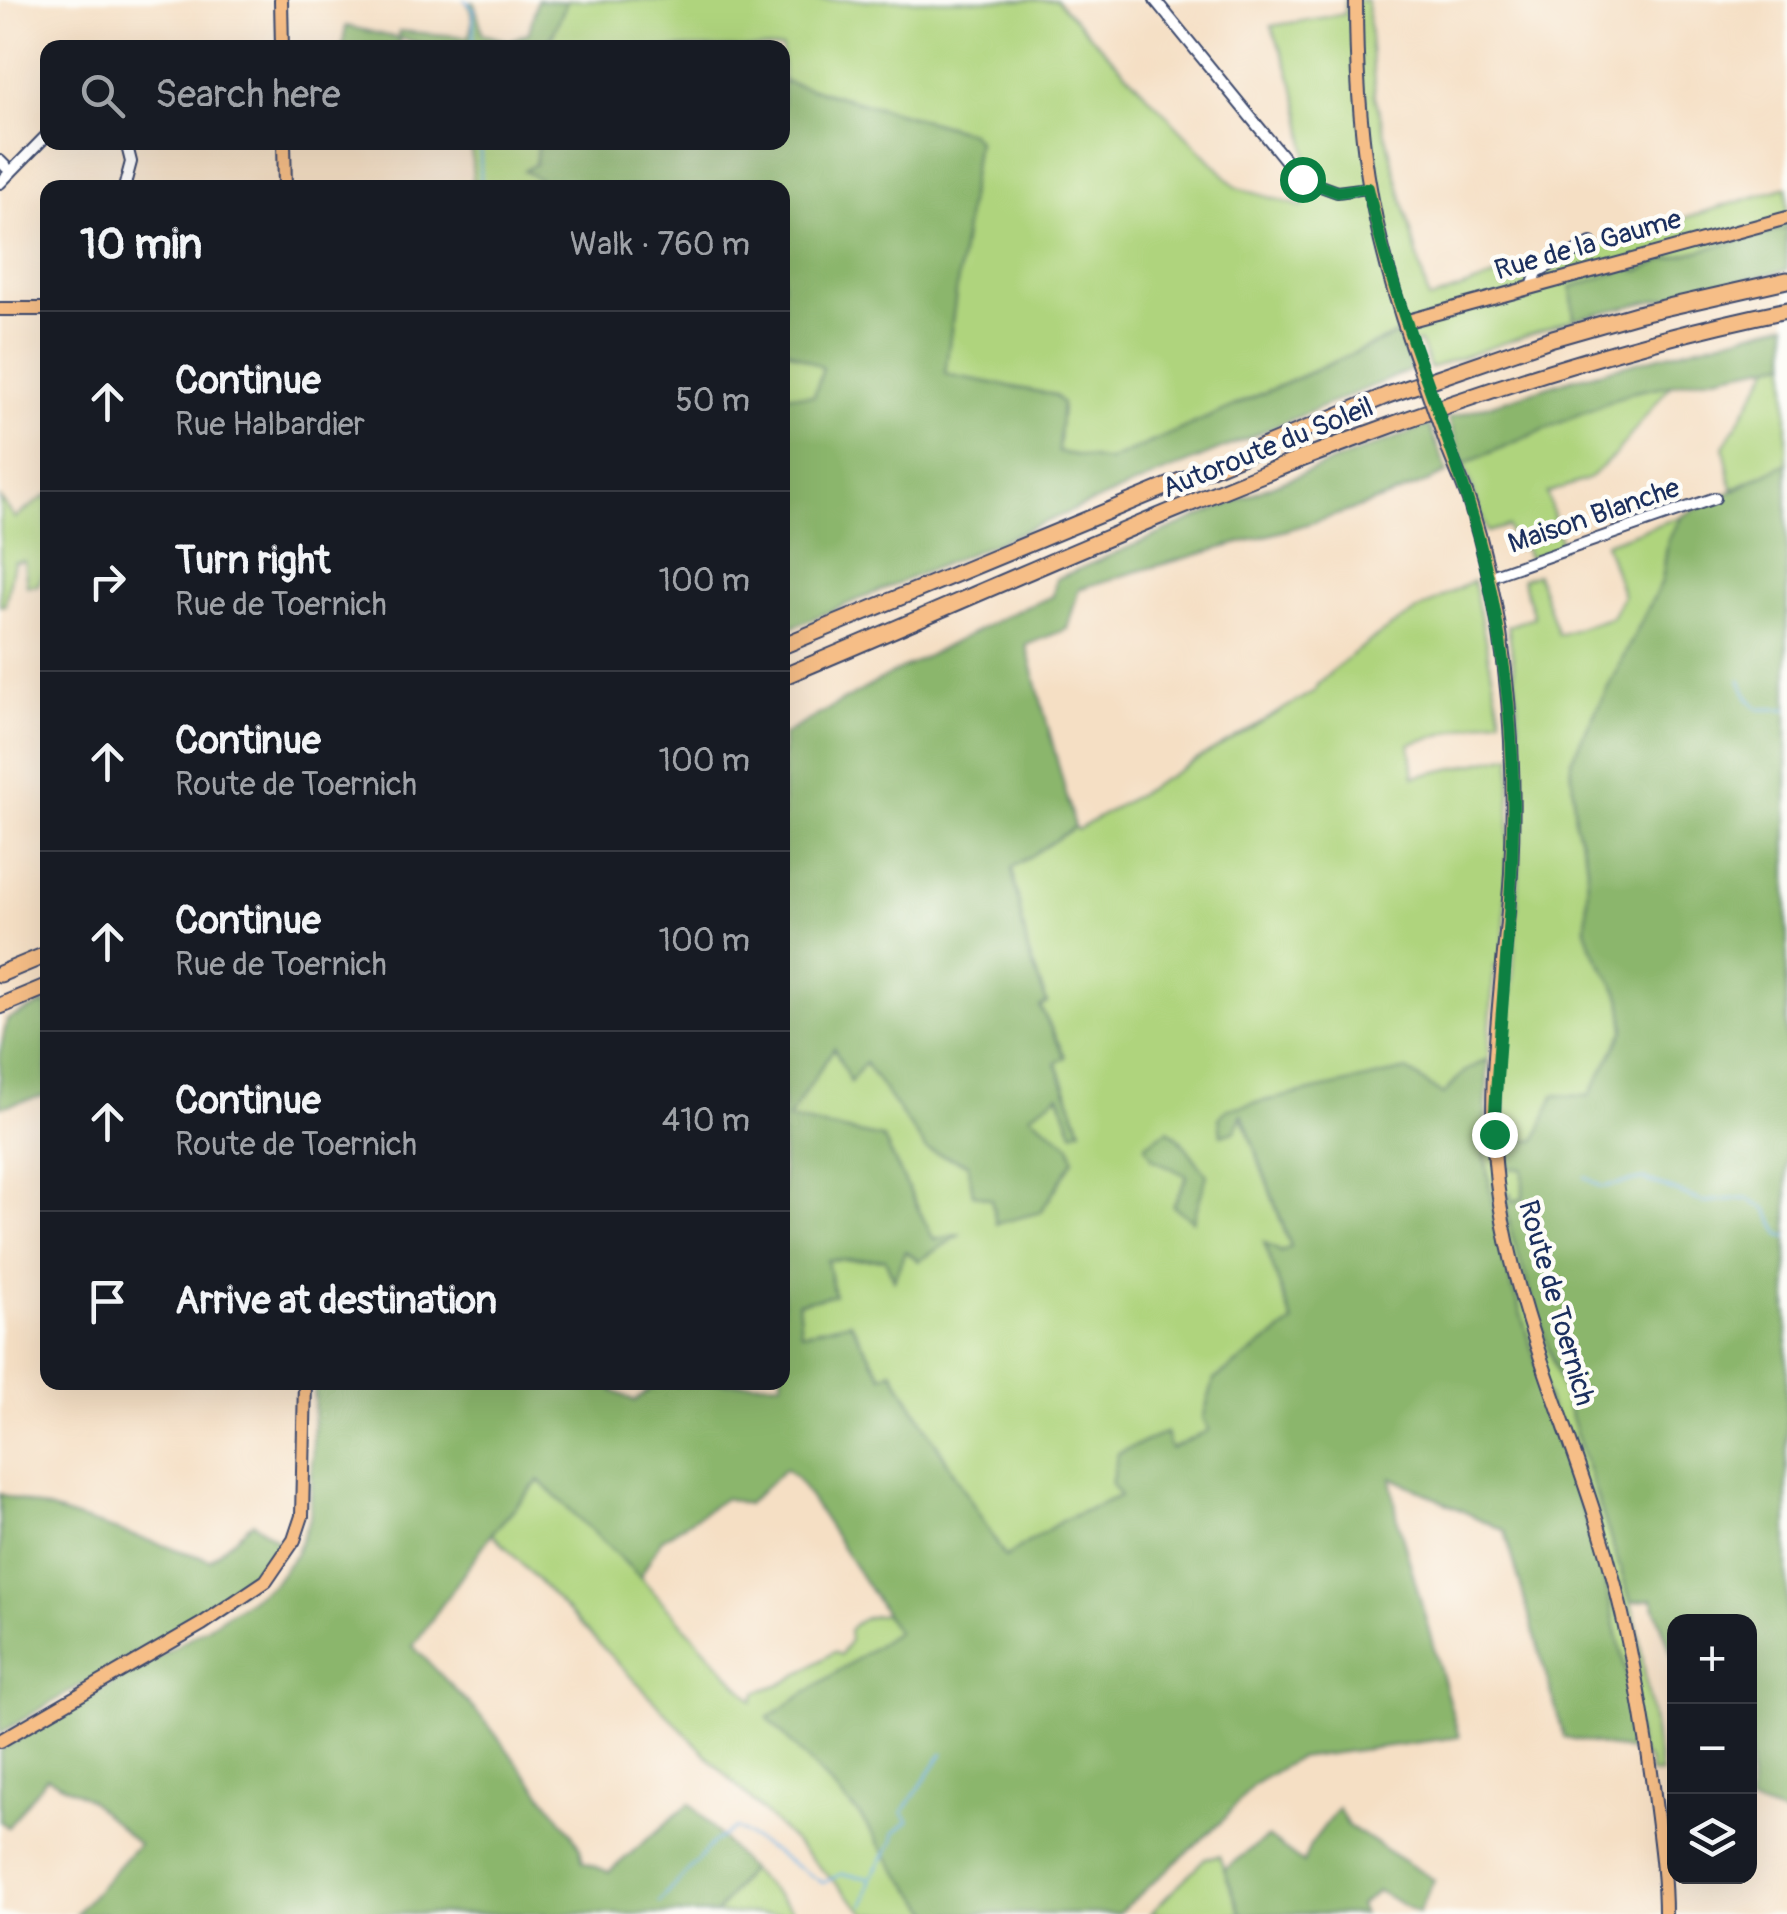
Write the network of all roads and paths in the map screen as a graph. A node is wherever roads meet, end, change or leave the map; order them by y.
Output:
1 (281, 0) edge
2 (1155, 0) edge
3 (1356, 0) edge
4 (282, 40) edge
5 (40, 142) edge
6 (128, 150) edge
7 (284, 150) edge
8 (0, 161) edge
9 (11, 172) junction
10 (126, 180) edge
11 (284, 180) edge
12 (0, 183) edge
13 (1368, 188) junction
14 (1787, 218) edge
15 (1591, 243) dead end
16 (1787, 280) edge
17 (1532, 286) junction
18 (0, 309) edge
19 (40, 309) edge
20 (1787, 310) edge
21 (1404, 322) junction
22 (1715, 498) dead end
23 (1488, 576) junction
24 (790, 643) edge
25 (790, 674) edge
26 (40, 957) edge
27 (0, 974) edge
28 (40, 989) edge
29 (0, 1006) edge
30 (306, 1390) edge
31 (0, 1741) edge
32 (1664, 1914) edge

1 - 4 main road
2 - 13 street
3 - 13 main road
5 - 9 street
6 - 10 street
7 - 11 main road
8 - 9 street
9 - 12 street
13 - 21 main road
14 - 17 main road, Rue de la Gaume
15 - 17 street
16 - 24 highway, Autoroute du Soleil
17 - 21 main road, Rue de la Gaume
18 - 19 main road
20 - 25 highway, Autoroute du Soleil
21 - 23 main road, Route de Toernich, bridge
22 - 23 street, Maison Blanche
23 - 32 main road, Route de Toernich
26 - 27 highway
28 - 29 highway
30 - 31 main road

